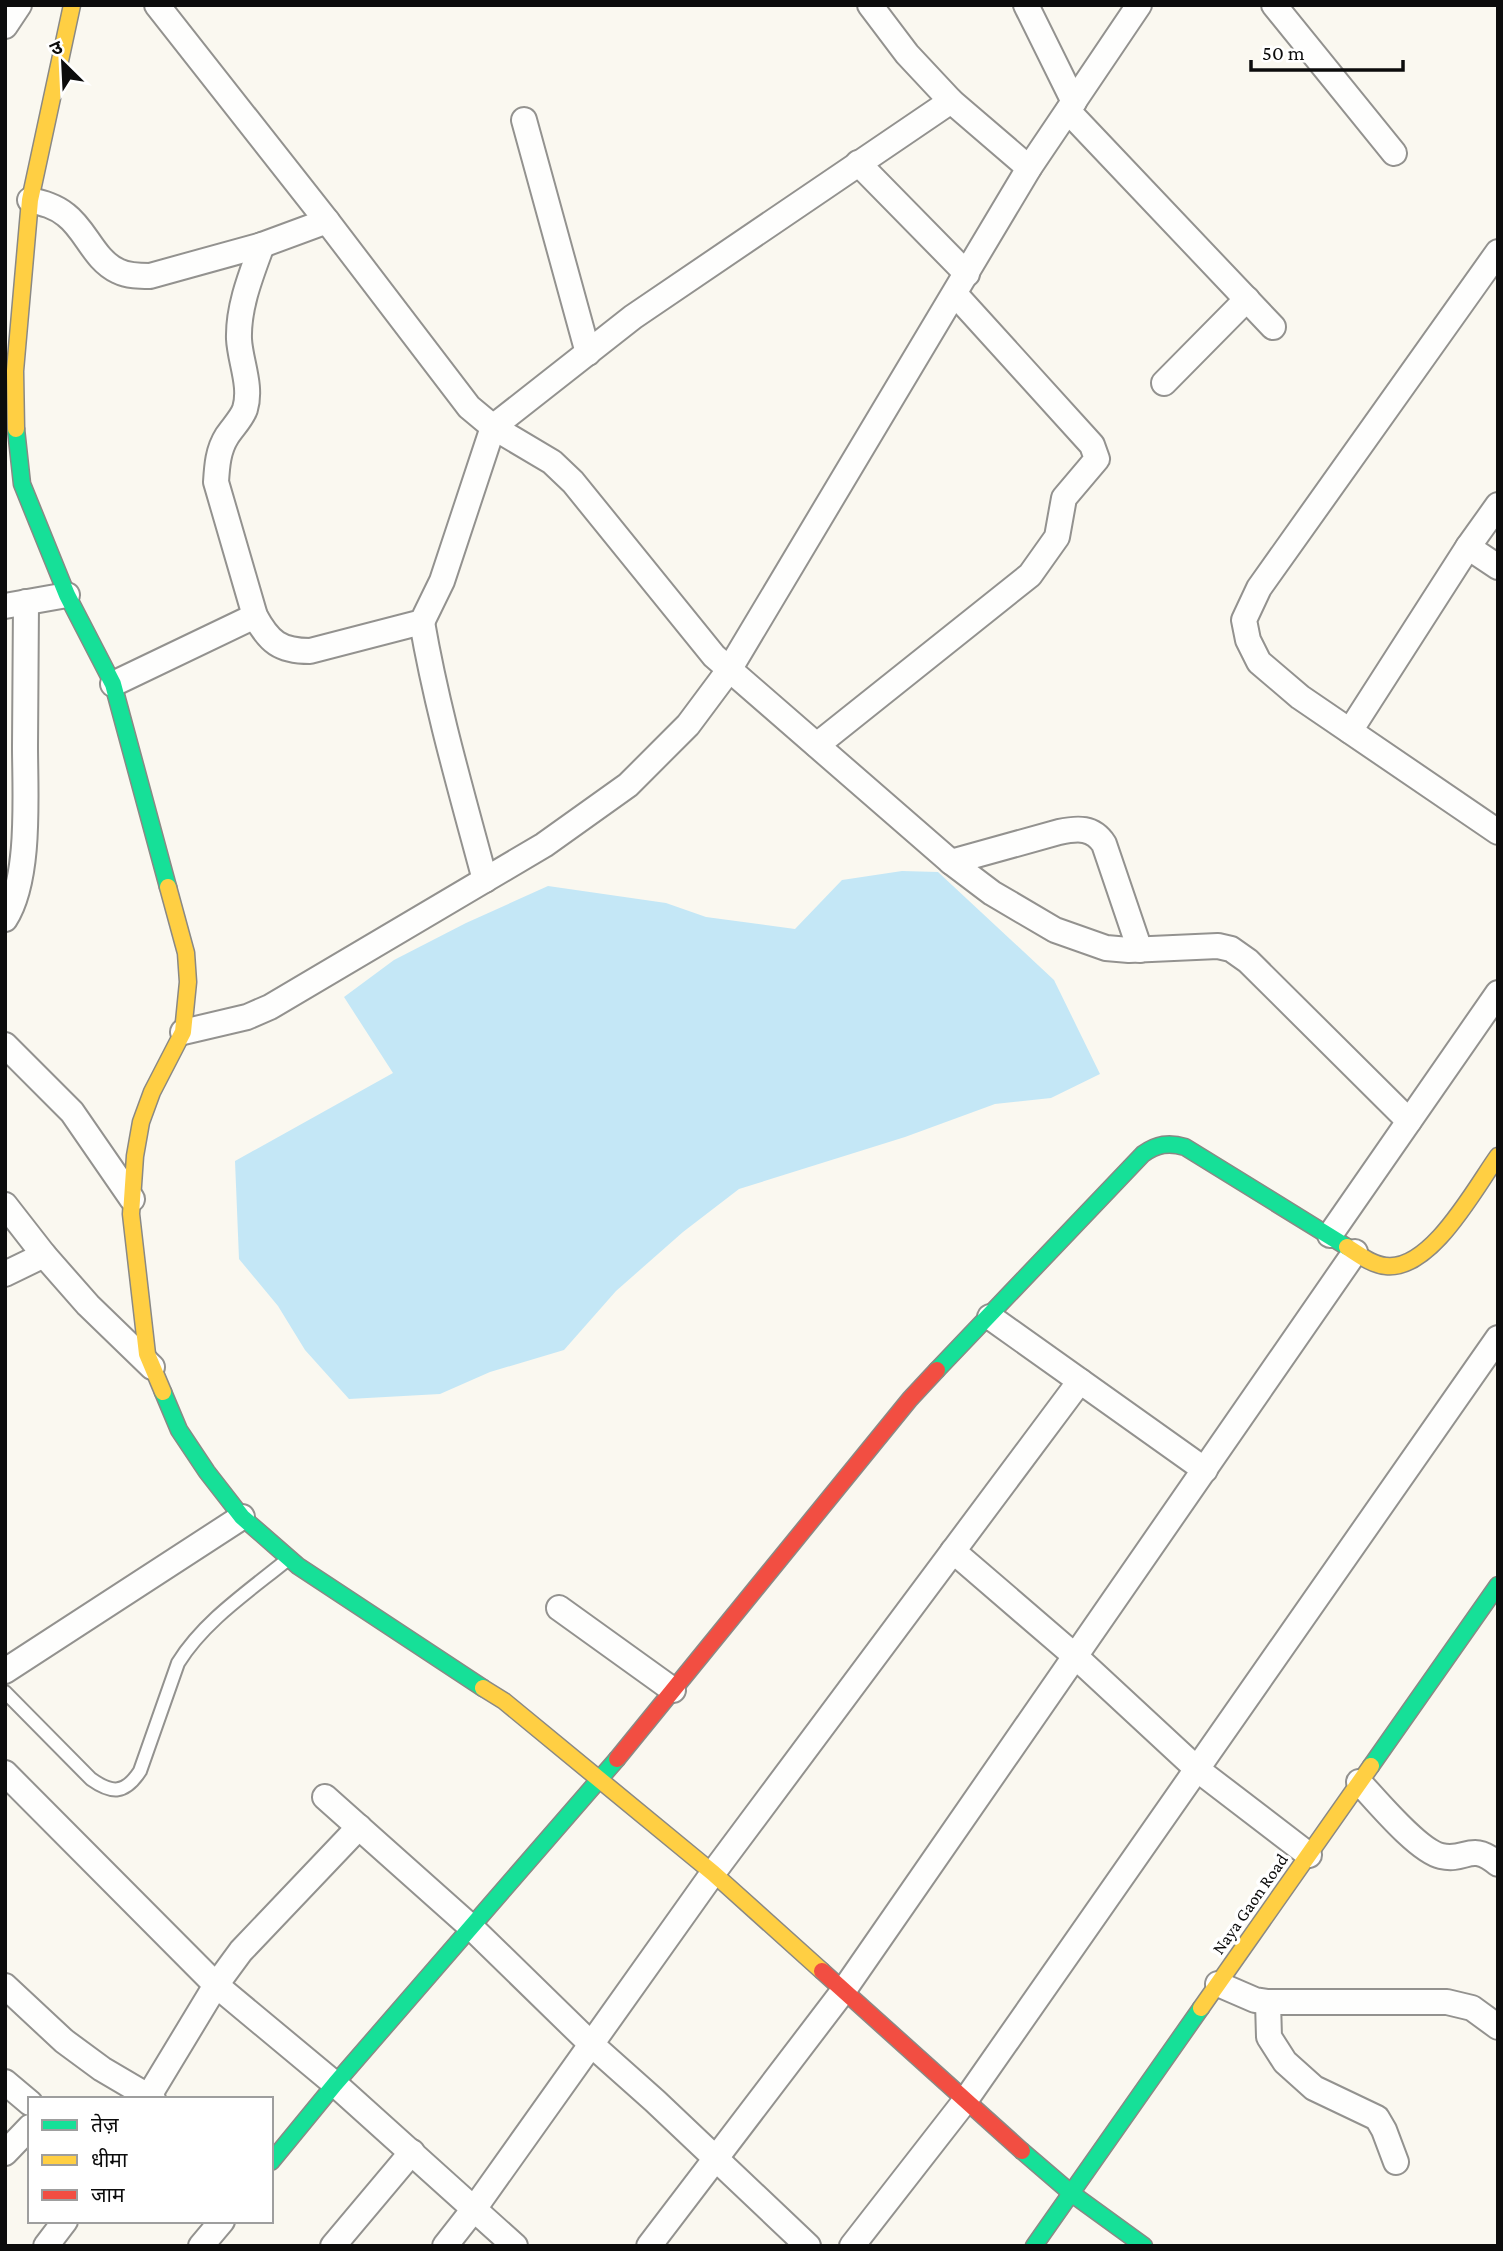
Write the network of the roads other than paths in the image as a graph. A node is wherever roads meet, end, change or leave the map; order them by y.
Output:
1 (19, 5) edge
2 (72, 5) edge
3 (157, 5) edge
4 (870, 5) edge
5 (1026, 5) edge
6 (1139, 5) edge
7 (1274, 5) edge
8 (5, 26) edge
9 (951, 101) junction
10 (1071, 106) junction
11 (524, 120) dead end
12 (1394, 153) dead end
13 (858, 163) junction
14 (1030, 168) junction
15 (30, 200) junction
16 (327, 221) junction
17 (262, 245) junction
18 (1498, 252) edge
19 (961, 284) junction
20 (1247, 299) junction
21 (1273, 327) dead end
22 (588, 353) junction
23 (1164, 383) dead end
24 (493, 427) junction
25 (13, 485) edge
26 (1498, 505) edge
27 (1468, 547) junction
28 (1498, 567) edge
29 (67, 595) junction
30 (16, 604) edge
31 (255, 616) junction
32 (422, 622) junction
33 (729, 670) junction
34 (113, 684) junction
35 (1350, 731) junction
36 (817, 745) junction
37 (1498, 832) edge
38 (951, 862) junction
39 (485, 880) junction
40 (5, 919) edge
41 (1140, 950) junction
42 (1498, 993) edge
43 (183, 1032) junction
44 (5, 1045) edge
45 (1409, 1121) junction
46 (1498, 1156) edge
47 (132, 1199) junction
48 (5, 1205) edge
49 (1329, 1235) junction
50 (1355, 1252) junction
51 (44, 1255) junction
52 (5, 1274) edge
53 (990, 1317) junction
54 (1498, 1338) edge
55 (153, 1368) junction
56 (1080, 1381) junction
57 (1205, 1470) junction
58 (242, 1517) junction
59 (953, 1551) junction
60 (289, 1558) junction
61 (1496, 1592) edge
62 (559, 1608) dead end
63 (1075, 1656) junction
64 (5, 1671) edge
65 (673, 1690) junction
66 (5, 1692) edge
67 (1198, 1770) junction
68 (5, 1773) edge
69 (600, 1780) junction
70 (1359, 1782) junction
71 (325, 1797) dead end
72 (359, 1827) junction
73 (1309, 1855) junction
74 (1498, 1864) edge
75 (713, 1873) junction
76 (472, 1928) junction
77 (1218, 1984) junction
78 (216, 1985) junction
79 (5, 1986) edge
80 (844, 1990) junction
81 (1268, 2002) junction
82 (1498, 2027) edge
83 (592, 2044) junction
84 (5, 2082) edge
85 (335, 2084) junction
86 (148, 2097) edge
87 (151, 2097) edge
88 (28, 2101) edge
89 (965, 2101) junction
90 (28, 2129) edge
91 (412, 2152) junction
92 (5, 2153) edge
93 (715, 2157) junction
94 (273, 2160) edge
95 (1396, 2162) dead end
96 (1071, 2193) junction
97 (474, 2209) junction
98 (63, 2223) edge
99 (220, 2223) edge
100 (46, 2246) edge
101 (201, 2246) edge
102 (333, 2246) edge
103 (445, 2246) edge
104 (514, 2246) edge
105 (649, 2246) edge
106 (808, 2246) edge
107 (852, 2246) edge
108 (1034, 2246) edge
109 (1144, 2246) edge

1 - 8 street
2 - 15 street
3 - 16 street
4 - 9 street
5 - 10 street
6 - 10 street
7 - 12 street
9 - 13 street
9 - 14 street
10 - 14 street
10 - 20 street
11 - 22 street
13 - 19 street
13 - 22 street
14 - 19 street
15 - 17 street
15 - 25 street
16 - 17 street
16 - 24 street
17 - 31 street
18 - 35 street
19 - 33 street
19 - 36 street
20 - 21 street
20 - 23 street
22 - 24 street
24 - 32 street
24 - 33 street
25 - 29 street
26 - 27 street
27 - 28 street
27 - 35 street
29 - 30 street
29 - 34 street
30 - 40 street
31 - 32 street
31 - 34 street
32 - 39 street
33 - 36 street
33 - 39 street
34 - 43 street
35 - 37 street
36 - 38 street
38 - 41 street
38 - 41 street
39 - 43 street
41 - 45 street
42 - 45 street
43 - 47 street
44 - 47 street
45 - 49 street
46 - 50 street
47 - 55 street
48 - 51 street
49 - 50 street
49 - 53 street
50 - 57 street
51 - 52 street
51 - 55 street
53 - 56 street
53 - 65 street
54 - 67 street
55 - 58 street
56 - 57 street
56 - 59 street
57 - 63 street
58 - 60 street
58 - 64 street
59 - 63 street
59 - 75 street
60 - 66 lane
60 - 69 street
61 - 70 street, Naya Gaon Road
62 - 65 street
63 - 67 street
63 - 80 street
65 - 69 street
67 - 73 street
67 - 89 street
68 - 78 street
69 - 75 street
69 - 76 street
70 - 73 street, Naya Gaon Road
70 - 74 street
71 - 72 street
72 - 76 street
72 - 78 street
73 - 77 street, Naya Gaon Road
75 - 80 street
75 - 83 street
76 - 83 street
76 - 85 street
77 - 81 street
77 - 96 street, Naya Gaon Road
78 - 85 street
78 - 87 street
79 - 86 street
80 - 89 street
80 - 93 street
81 - 82 street
81 - 95 street
83 - 93 street
83 - 97 street
84 - 88 street
85 - 91 street
85 - 94 street
89 - 96 street
89 - 107 street
90 - 92 street
91 - 97 street
91 - 102 street
93 - 105 street
93 - 106 street
96 - 108 street, Naya Gaon Road
96 - 109 street
97 - 103 street
97 - 104 street
98 - 100 street
99 - 101 street

